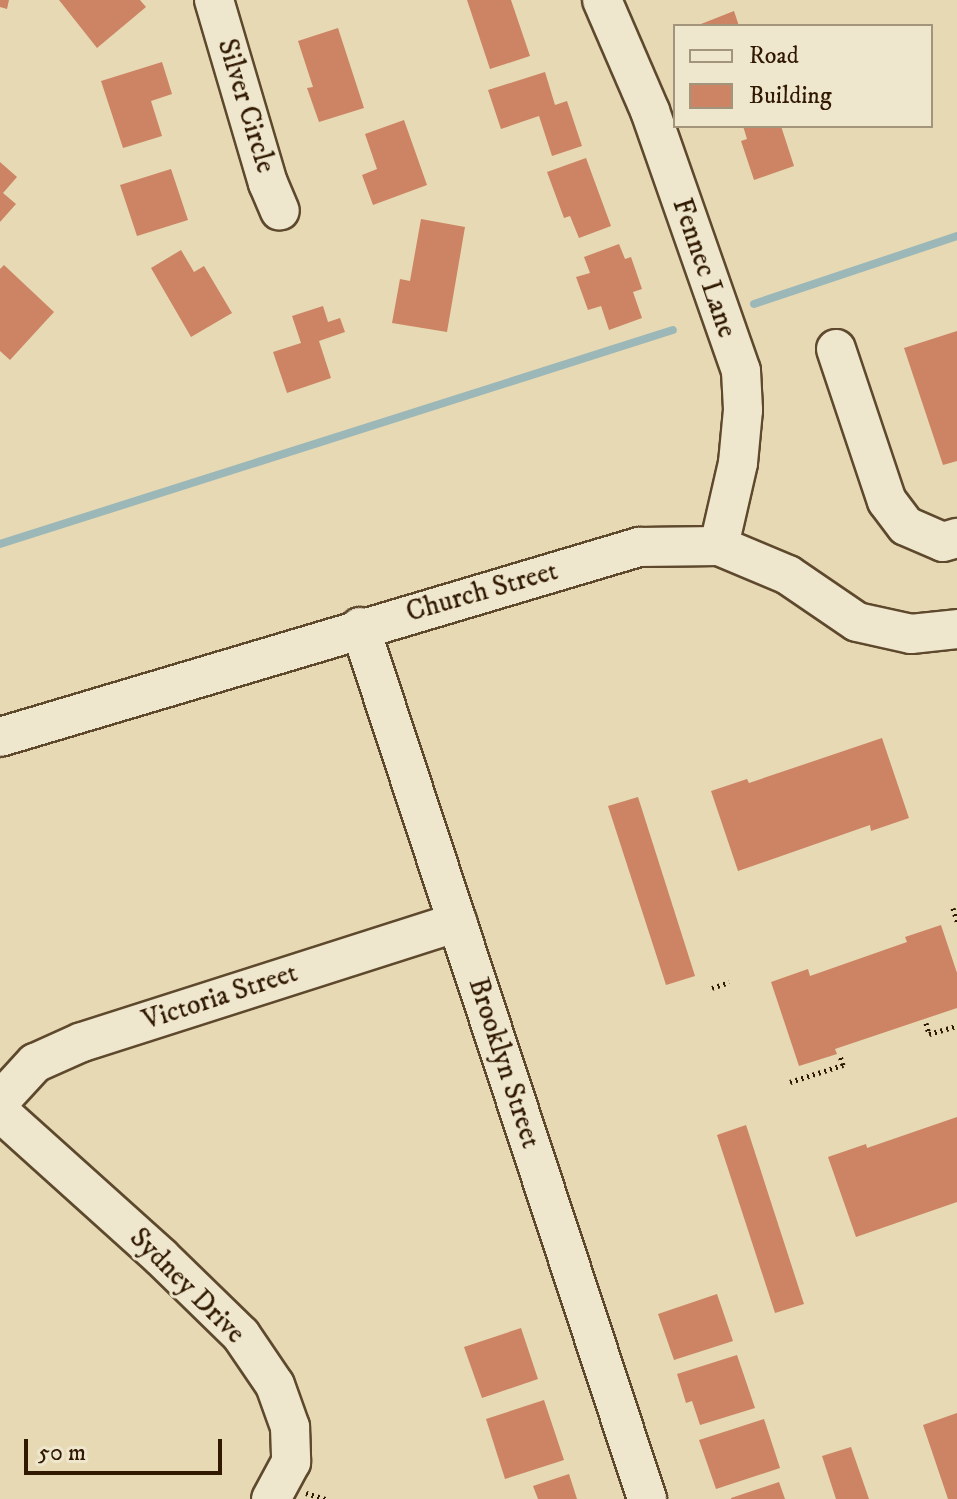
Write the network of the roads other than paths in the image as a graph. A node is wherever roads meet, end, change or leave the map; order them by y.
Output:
1 (214, 0) edge
2 (602, 0) edge
3 (280, 211) dead end
4 (836, 349) dead end
5 (957, 538) edge
6 (719, 546) junction
7 (360, 627) junction
8 (957, 629) edge
9 (0, 737) edge
10 (457, 922) junction
11 (0, 1101) edge
12 (0, 1112) edge
13 (288, 1496) edge
14 (647, 1499) edge

1 - 3 street, Silver Circle
2 - 6 street, Fennec Lane
4 - 5 street
6 - 7 street, Church Street
6 - 8 street, Church Street
7 - 9 street, Church Street
7 - 10 street, Brooklyn Street
10 - 11 street, Victoria Street
10 - 14 street, Brooklyn Street
12 - 13 street, Sydney Drive

